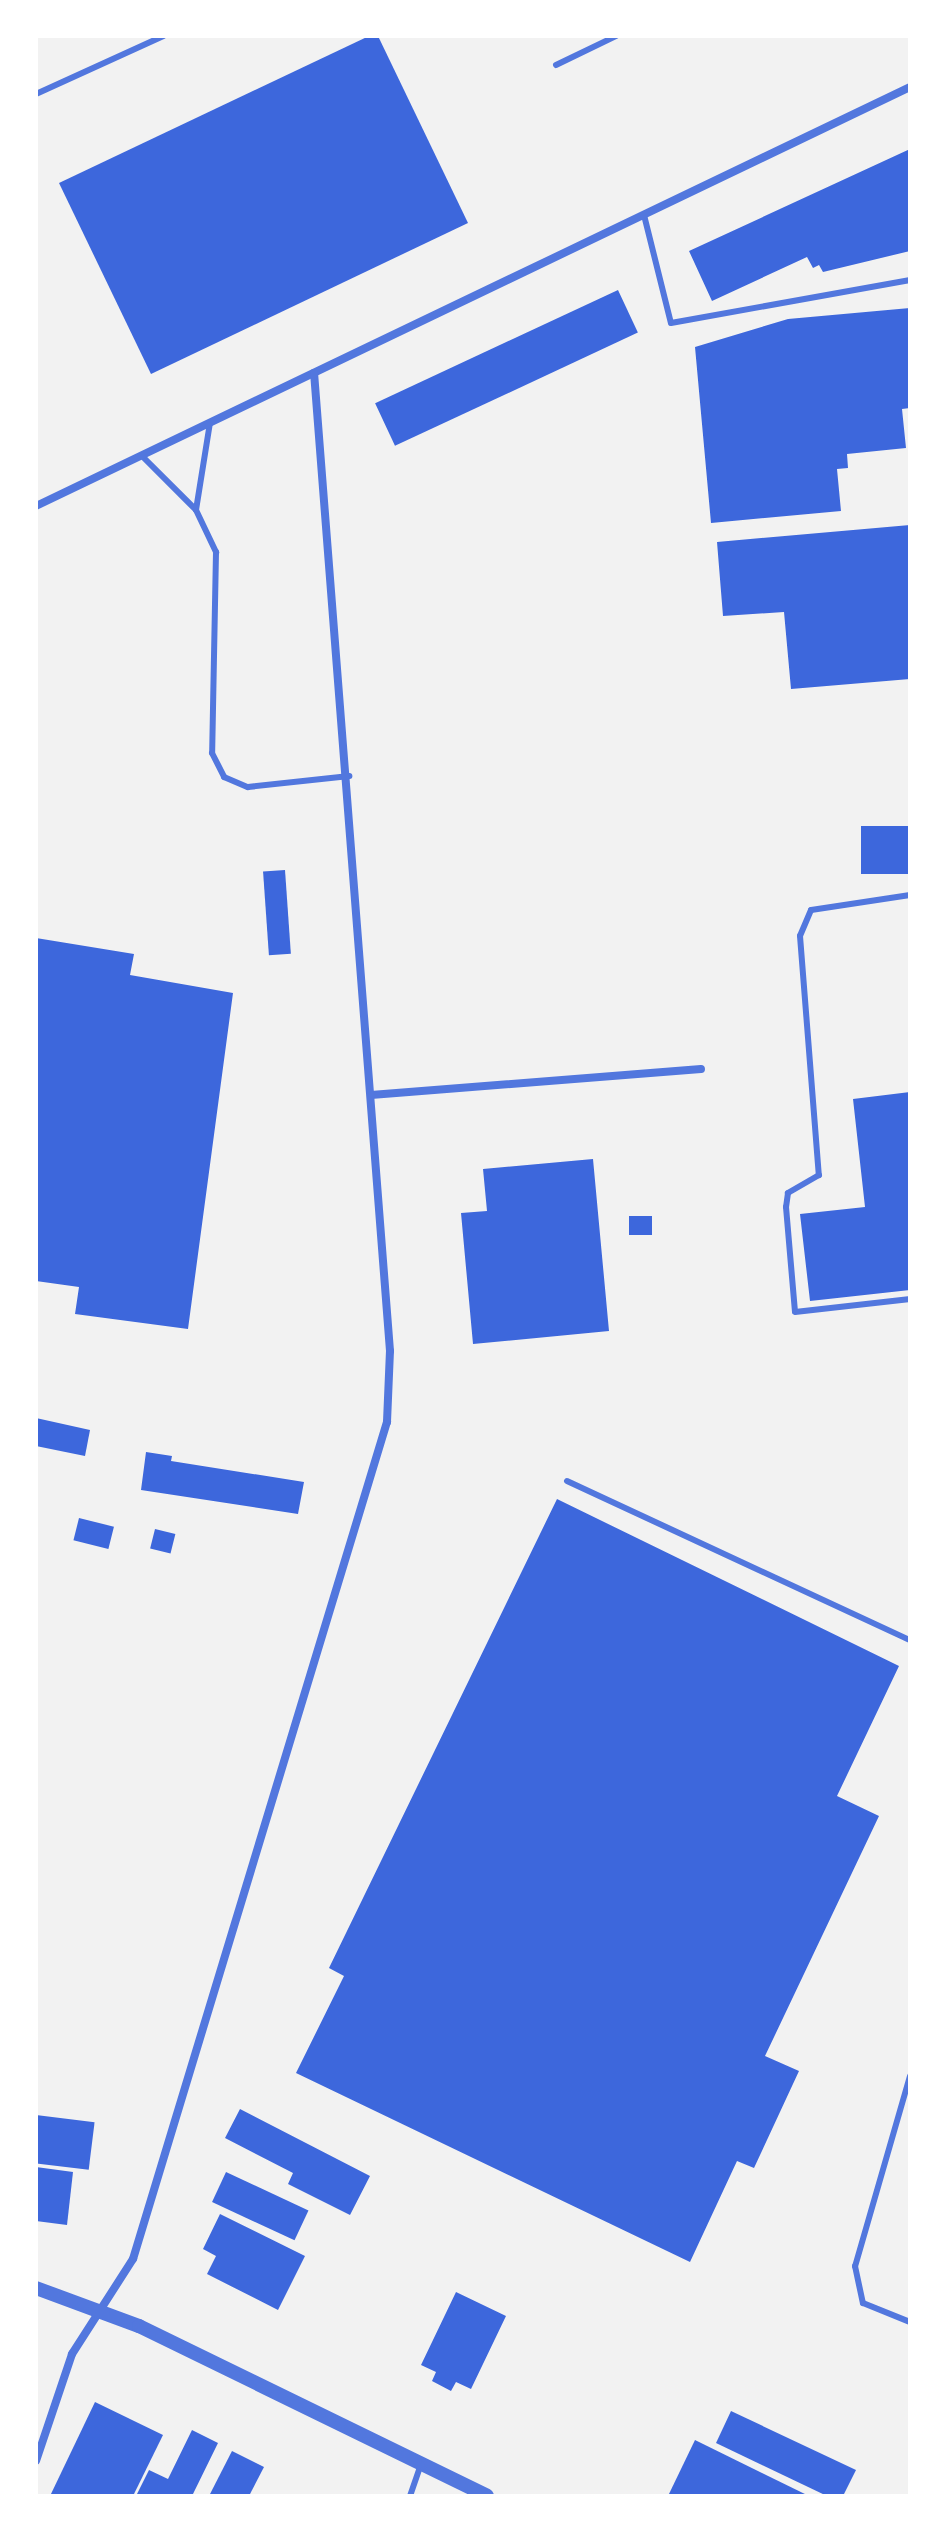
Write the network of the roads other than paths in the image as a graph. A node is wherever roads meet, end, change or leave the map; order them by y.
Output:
1 (163, 36) edge
2 (616, 36) edge
3 (556, 65) dead end
4 (910, 87) edge
5 (36, 94) edge
6 (644, 215) junction
7 (910, 280) edge
8 (314, 373) junction
9 (210, 423) junction
10 (142, 456) junction
11 (36, 506) edge
12 (196, 510) junction
13 (349, 776) junction
14 (910, 895) edge
15 (701, 1069) dead end
16 (371, 1095) junction
17 (910, 1299) edge
18 (567, 1481) dead end
19 (910, 1640) edge
20 (910, 2076) edge
21 (36, 2288) edge
22 (101, 2309) junction
23 (910, 2322) edge
24 (36, 2461) edge
25 (421, 2464) junction
26 (410, 2496) edge
27 (487, 2496) edge

1 - 5 lane
2 - 3 lane
4 - 6 street
6 - 7 lane
6 - 8 street
8 - 9 street
8 - 13 street
9 - 10 street
9 - 12 lane
10 - 11 street
10 - 12 lane
12 - 13 lane
13 - 16 street
14 - 17 lane
15 - 16 street
16 - 22 street
18 - 19 lane
20 - 23 lane
21 - 22 street
22 - 24 street
22 - 25 street
25 - 26 lane
25 - 27 street

